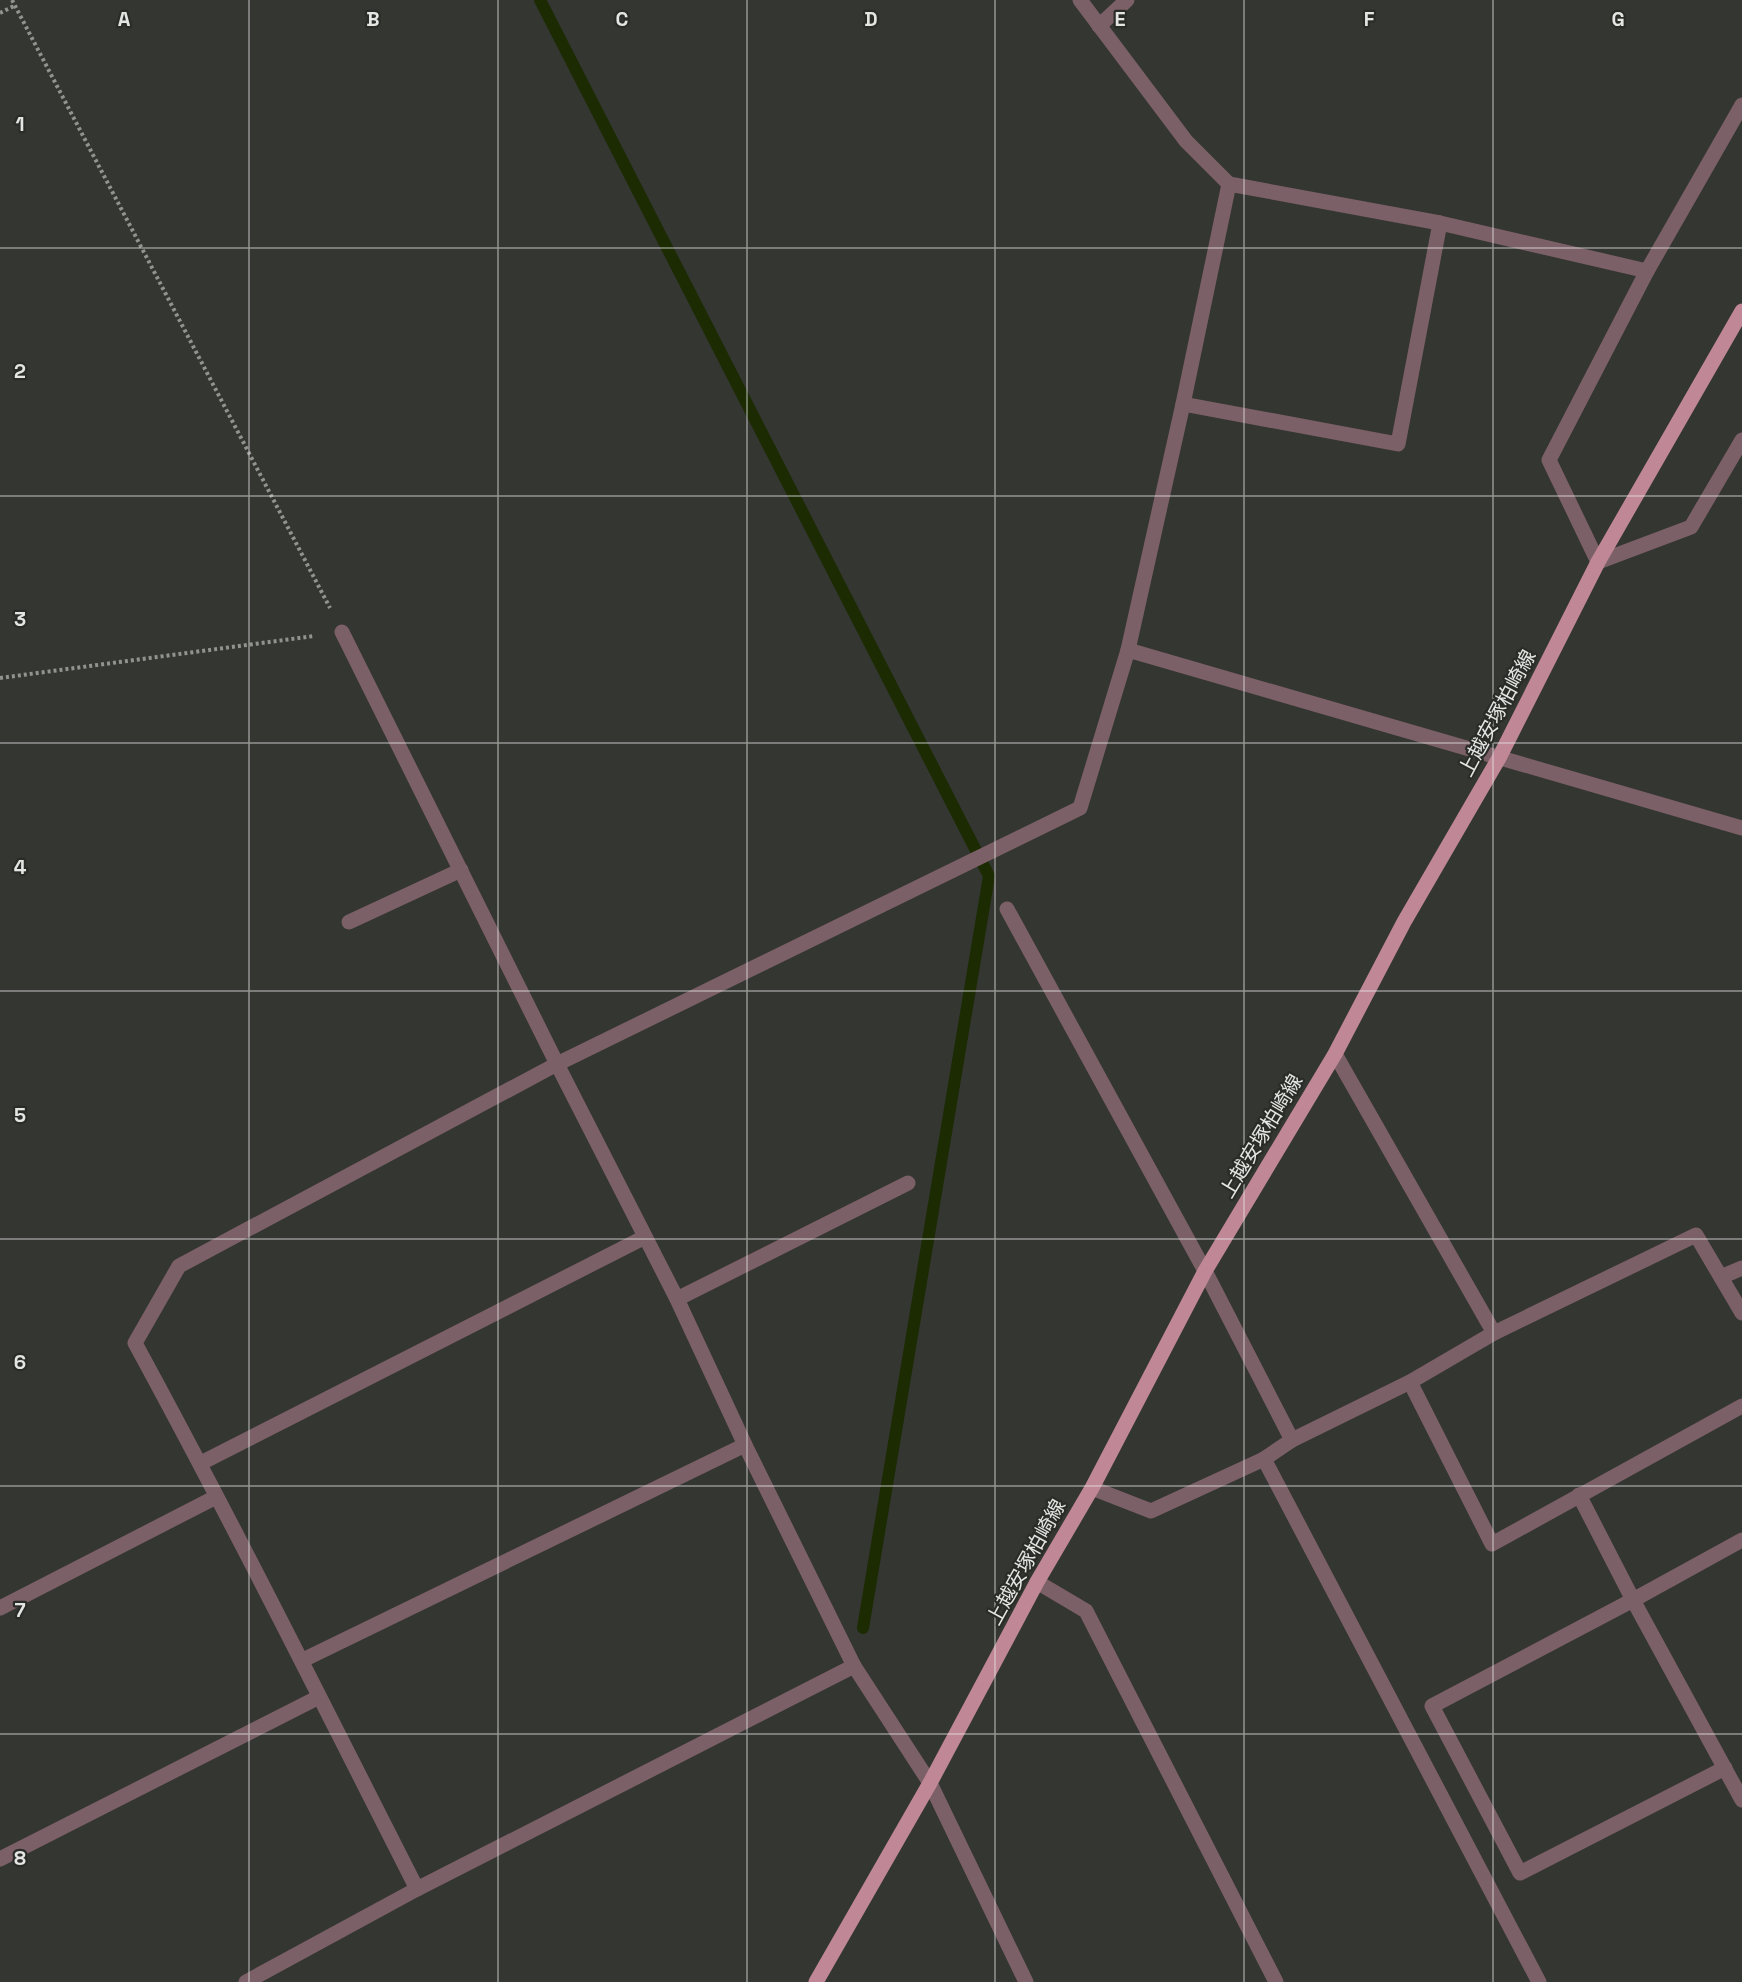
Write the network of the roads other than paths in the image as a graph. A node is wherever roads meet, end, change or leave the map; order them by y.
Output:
1 (1080, 0) edge
2 (1127, 0) edge
3 (1099, 26) junction
4 (1742, 105) edge
5 (1229, 184) junction
6 (1440, 224) junction
7 (1647, 271) junction
8 (1742, 311) edge
9 (1183, 404) junction
10 (1742, 440) edge
11 (1598, 562) junction
12 (342, 632) road end
13 (1128, 650) junction
14 (1499, 758) junction
15 (1742, 828) edge
16 (461, 870) junction
17 (1007, 909) dead end
18 (349, 922) dead end
19 (1335, 1054) junction
20 (557, 1064) junction
21 (908, 1183) dead end
22 (645, 1237) junction
23 (1742, 1268) edge
24 (1205, 1271) junction
25 (1721, 1277) junction
26 (677, 1299) junction
27 (1742, 1313) edge
28 (1494, 1333) junction
29 (1410, 1382) junction
30 (1742, 1406) edge
31 (1292, 1440) junction
32 (745, 1445) junction
33 (1264, 1459) junction
34 (201, 1463) junction
35 (1092, 1488) junction
36 (1579, 1495) junction
37 (216, 1497) junction
38 (1742, 1540) edge
39 (1037, 1582) junction
40 (1633, 1600) junction
41 (0, 1608) edge
42 (303, 1660) junction
43 (854, 1666) junction
44 (319, 1697) junction
45 (1725, 1768) junction
46 (930, 1783) junction
47 (1741, 1797) edge
48 (0, 1859) edge
49 (417, 1889) junction
50 (246, 1982) edge
51 (816, 1982) edge
52 (1026, 1982) edge
53 (1276, 1982) edge
54 (1539, 1982) edge

1 - 3 street
2 - 3 street
3 - 5 street
4 - 7 street
5 - 6 street
5 - 9 street
6 - 7 street
6 - 9 street
7 - 11 street
8 - 11 main road, 上越安塚柏崎線
9 - 13 street
10 - 11 street
11 - 14 main road, 上越安塚柏崎線
12 - 16 street
13 - 14 street
13 - 20 street
14 - 15 street
14 - 19 main road, 上越安塚柏崎線
16 - 18 street
16 - 20 street
17 - 24 street
19 - 24 main road, 上越安塚柏崎線
19 - 28 street
20 - 22 street
20 - 34 street
21 - 26 street
22 - 26 street
22 - 34 street
23 - 25 street
24 - 31 street
24 - 35 main road, 上越安塚柏崎線
25 - 27 street
25 - 28 street
26 - 32 street
28 - 29 street
29 - 31 street
29 - 36 street
30 - 36 street
31 - 33 street
32 - 42 street
32 - 43 street
33 - 35 street
33 - 54 street
34 - 37 street
35 - 39 main road, 上越安塚柏崎線
36 - 40 street
37 - 41 street
37 - 42 street
38 - 40 street
39 - 46 main road, 上越安塚柏崎線
39 - 53 street
40 - 45 street
40 - 45 street
42 - 44 street
43 - 46 street
43 - 49 street
44 - 48 street
44 - 49 street
45 - 47 street
46 - 51 main road, 上越安塚柏崎線
46 - 52 street
49 - 50 street

